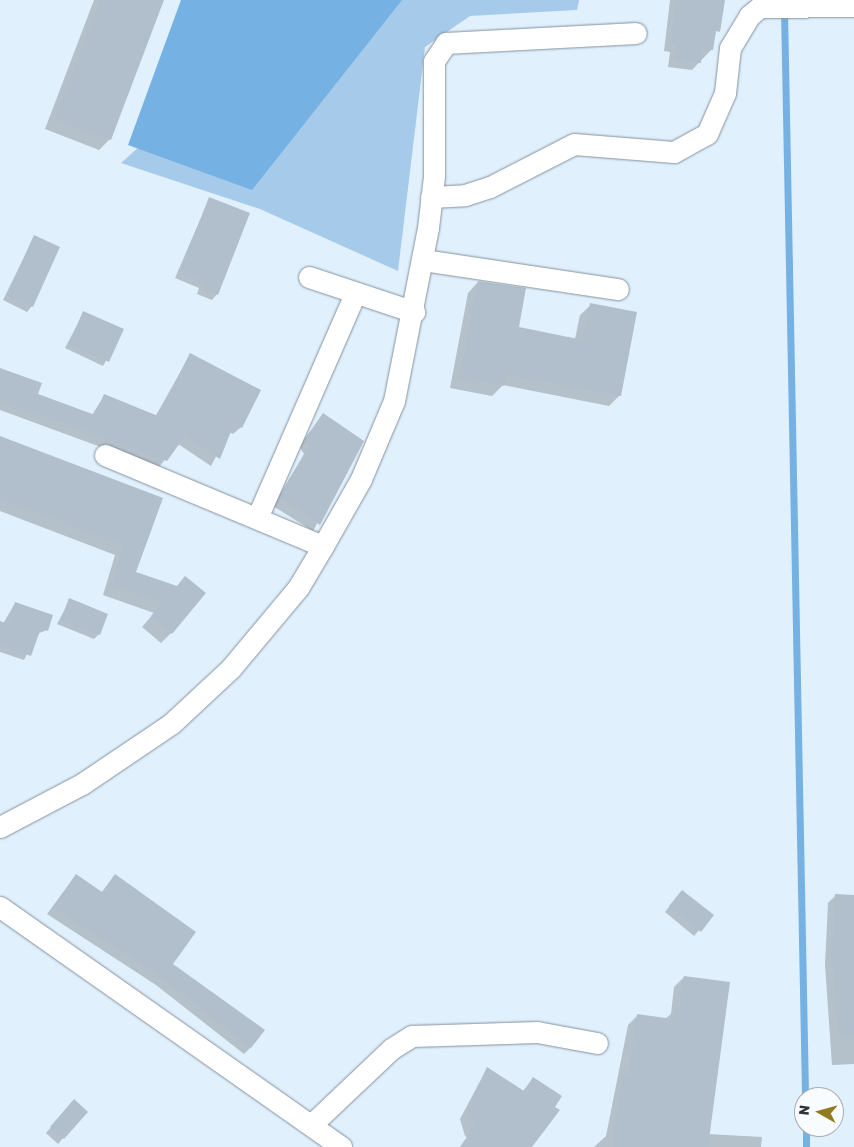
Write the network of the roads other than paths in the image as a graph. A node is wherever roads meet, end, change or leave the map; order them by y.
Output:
1 (854, 6) edge
2 (636, 33) dead end
3 (431, 197) junction
4 (423, 260) junction
5 (309, 277) dead end
6 (618, 289) dead end
7 (356, 294) junction
8 (414, 312) junction
9 (105, 455) dead end
10 (257, 518) junction
11 (323, 546) junction
12 (0, 827) edge
13 (0, 907) edge
14 (0, 923) edge
15 (24, 925) junction
16 (597, 1043) dead end
17 (311, 1125) junction
18 (341, 1147) edge

1 - 3 street
2 - 3 street
3 - 4 street
4 - 6 street
4 - 8 street
5 - 7 street
7 - 8 street
7 - 10 street
8 - 11 street
9 - 10 street
10 - 11 street
11 - 12 street
13 - 15 street
14 - 15 street
15 - 17 street
16 - 17 street
17 - 18 street

